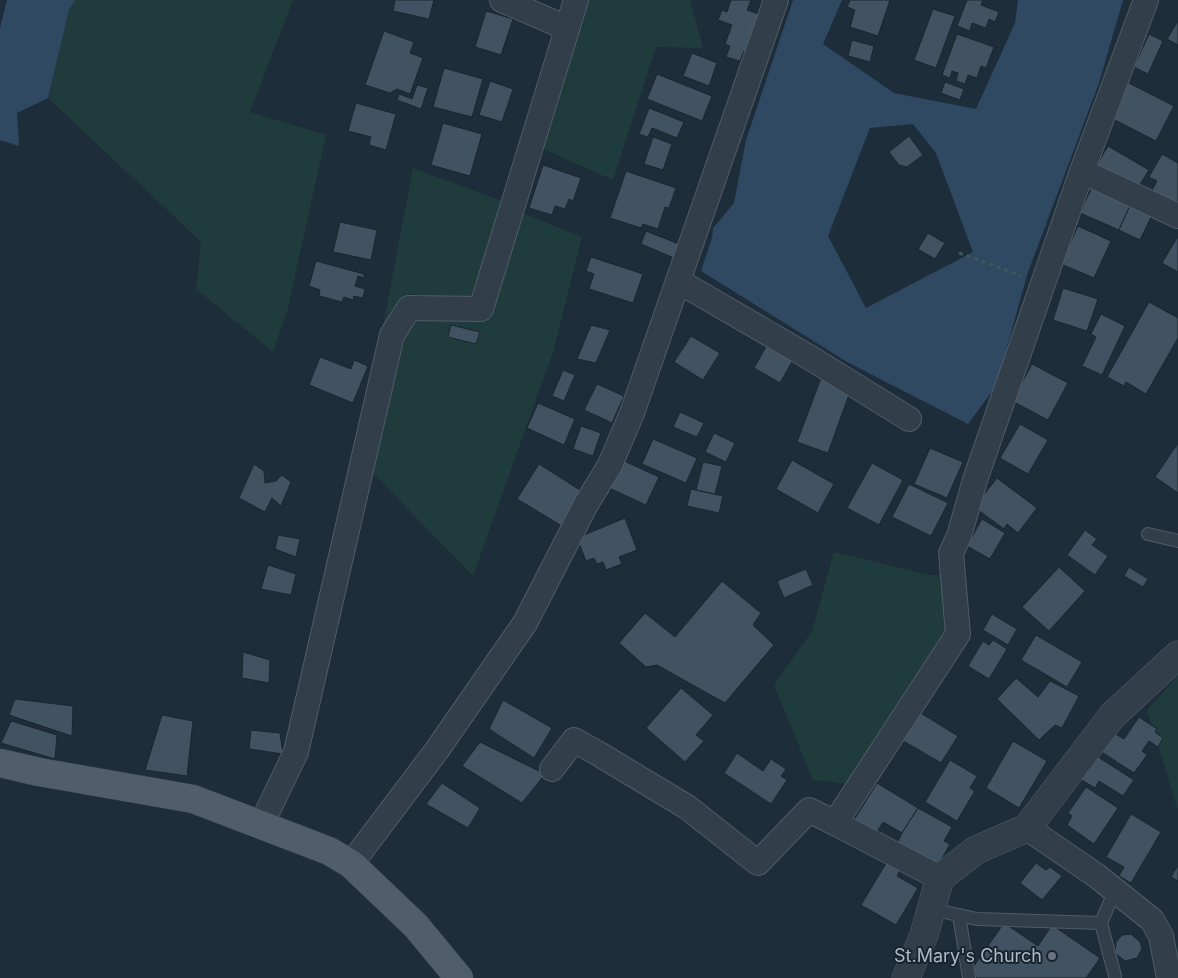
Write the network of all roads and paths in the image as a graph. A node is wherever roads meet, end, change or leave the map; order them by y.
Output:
1 (502, 0) edge
2 (576, 0) edge
3 (776, 0) edge
4 (1146, 0) edge
5 (567, 28) junction
6 (1082, 172) junction
7 (1178, 216) edge
8 (959, 253) dead end
9 (678, 281) junction
10 (1043, 284) junction
11 (909, 419) dead end
12 (1148, 534) dead end
13 (1178, 541) edge
14 (1178, 655) edge
15 (0, 763) edge
16 (552, 769) dead end
17 (835, 823) junction
18 (262, 825) junction
19 (1028, 828) junction
20 (351, 864) junction
21 (940, 878) junction
22 (1115, 890) junction
23 (931, 909) junction
24 (958, 915) junction
25 (1101, 923) junction
26 (1171, 951) edge
27 (1115, 976) dead end
28 (458, 978) edge
29 (906, 978) edge
30 (968, 978) edge
31 (1169, 978) edge

1 - 5 street
2 - 5 street
3 - 9 street
4 - 6 street
5 - 18 street
6 - 7 street
6 - 10 street
8 - 10 path
9 - 11 street
9 - 20 street
10 - 17 street
12 - 13 lane
14 - 19 street
15 - 18 main road
16 - 17 street
17 - 21 street
18 - 20 main road
19 - 21 street
19 - 22 street
20 - 28 main road
21 - 23 street
22 - 25 lane
22 - 26 street
23 - 24 lane
23 - 29 street
24 - 25 lane
24 - 30 lane
25 - 27 lane
26 - 31 street

